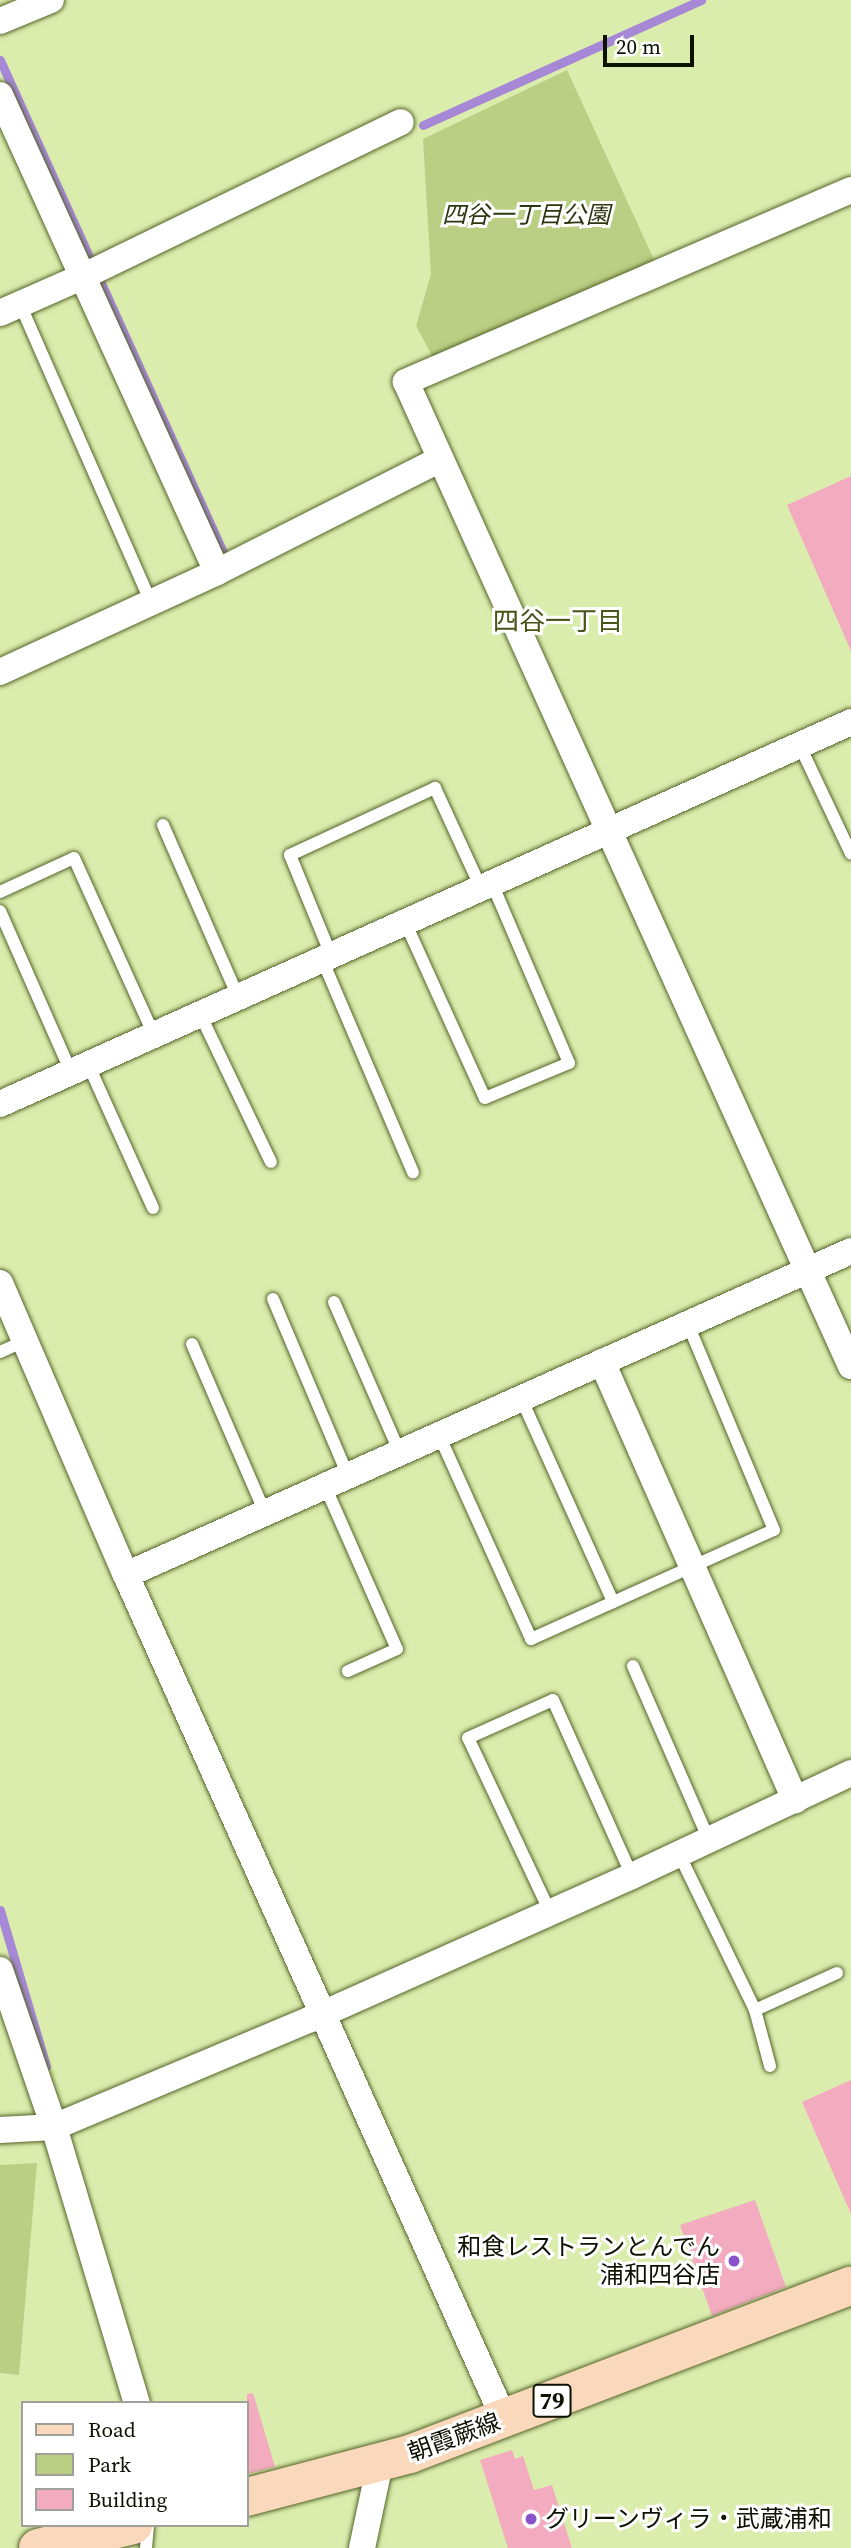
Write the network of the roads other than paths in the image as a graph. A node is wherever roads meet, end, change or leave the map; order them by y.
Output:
1 (51, 0) edge
2 (0, 21) edge
3 (0, 95) edge
4 (401, 122) dead end
5 (851, 190) edge
6 (84, 276) junction
7 (10, 309) edge
8 (439, 460) junction
9 (217, 572) junction
10 (151, 602) junction
11 (0, 672) edge
12 (851, 722) edge
13 (800, 746) junction
14 (163, 825) dead end
15 (607, 832) junction
16 (851, 854) edge
17 (487, 886) junction
18 (0, 892) edge
19 (0, 911) edge
20 (405, 922) junction
21 (327, 957) junction
22 (238, 997) junction
23 (200, 1014) junction
24 (154, 1035) junction
25 (80, 1068) junction
26 (0, 1104) edge
27 (271, 1162) dead end
28 (413, 1172) dead end
29 (153, 1208) dead end
30 (851, 1251) edge
31 (807, 1270) junction
32 (0, 1283) edge
33 (273, 1299) dead end
34 (334, 1302) dead end
35 (688, 1324) junction
36 (25, 1341) junction
37 (192, 1344) dead end
38 (0, 1352) edge
39 (602, 1362) junction
40 (851, 1366) edge
41 (521, 1398) junction
42 (439, 1435) junction
43 (400, 1453) junction
44 (336, 1481) junction
45 (265, 1513) junction
46 (691, 1567) junction
47 (126, 1575) junction
48 (613, 1602) junction
49 (634, 1666) dead end
50 (348, 1671) dead end
51 (851, 1773) edge
52 (795, 1800) junction
53 (709, 1840) junction
54 (679, 1854) junction
55 (632, 1876) junction
56 (550, 1912) junction
57 (0, 1970) edge
58 (837, 1973) dead end
59 (755, 2010) junction
60 (322, 2014) junction
61 (770, 2066) dead end
62 (54, 2127) junction
63 (0, 2130) edge
64 (851, 2286) edge
65 (136, 2401) edge
66 (504, 2419) junction
67 (380, 2463) junction
68 (248, 2497) edge
69 (125, 2527) edge
70 (148, 2527) edge
71 (38, 2548) edge
72 (146, 2548) edge
73 (362, 2548) edge

1 - 2 street
3 - 6 street
4 - 6 street
5 - 8 street
6 - 7 street
6 - 9 street
7 - 10 lane
8 - 9 street
8 - 15 street
9 - 10 street
10 - 11 street
12 - 13 street
13 - 15 street
13 - 16 lane
14 - 22 lane
15 - 17 street
15 - 31 street
17 - 20 street
17 - 20 lane
17 - 21 lane
18 - 24 lane
19 - 25 lane
20 - 21 street
21 - 22 street
21 - 28 lane
22 - 23 street
23 - 24 street
23 - 27 lane
24 - 25 street
25 - 26 street
25 - 29 lane
30 - 31 street
31 - 35 street
31 - 40 street
32 - 36 street
33 - 44 lane
34 - 43 lane
35 - 39 street
35 - 46 lane
36 - 38 lane
36 - 47 street
37 - 45 lane
39 - 41 street
39 - 46 street
41 - 42 street
41 - 48 lane
42 - 43 street
42 - 48 lane
43 - 44 street
44 - 45 street
44 - 50 lane
45 - 47 street
46 - 48 lane
46 - 52 street
47 - 60 street
49 - 53 lane
51 - 52 street
52 - 53 street
53 - 54 street
54 - 55 street
54 - 59 lane
55 - 56 street
55 - 56 lane
56 - 60 street
57 - 62 street
58 - 59 lane
59 - 61 lane
60 - 62 street
60 - 66 street
62 - 63 street
62 - 65 street
64 - 66 main road, 朝霞蕨線 / 79
66 - 67 main road, 朝霞蕨線 / 79
67 - 68 main road, 朝霞蕨線 / 79
67 - 73 street
69 - 71 main road
70 - 72 lane

